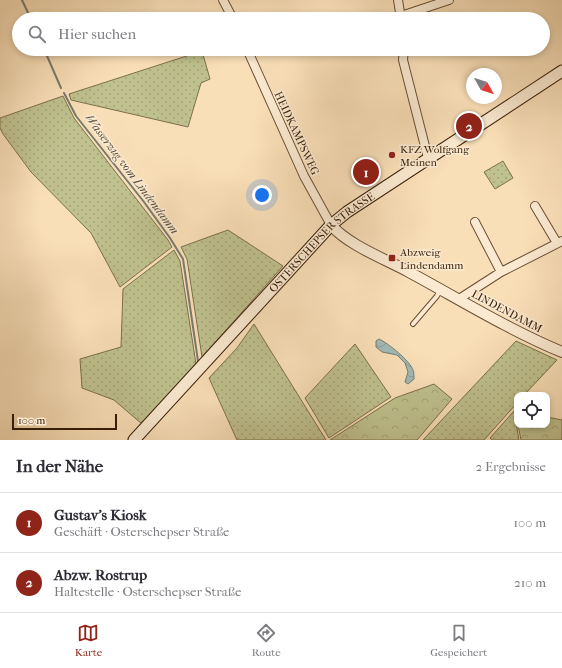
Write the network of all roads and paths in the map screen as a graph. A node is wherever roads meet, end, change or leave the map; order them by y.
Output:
1 (223, 0) edge
2 (398, 0) edge
3 (449, 0) edge
4 (229, 12) edge
5 (400, 12) edge
6 (415, 12) edge
7 (250, 56) edge
8 (404, 56) edge
9 (562, 71) edge
10 (428, 158) junction
11 (535, 206) dead end
12 (475, 222) dead end
13 (331, 225) junction
14 (560, 242) edge
15 (501, 272) junction
16 (441, 289) junction
17 (459, 299) junction
18 (413, 324) dead end
19 (562, 352) edge
20 (134, 440) edge

1 - 4 street
2 - 5 street
3 - 6 street
7 - 13 street, HEIDKAMPSWEG
8 - 10 street
9 - 10 main road, OSTERSCHEPSER STRASSE
10 - 13 main road, OSTERSCHEPSER STRASSE
11 - 14 street
12 - 15 street
13 - 16 street, LINDENDAMM
13 - 20 main road, OSTERSCHEPSER STRASSE
14 - 15 street
15 - 17 street
16 - 17 street, LINDENDAMM
16 - 18 lane
17 - 19 street, LINDENDAMM

